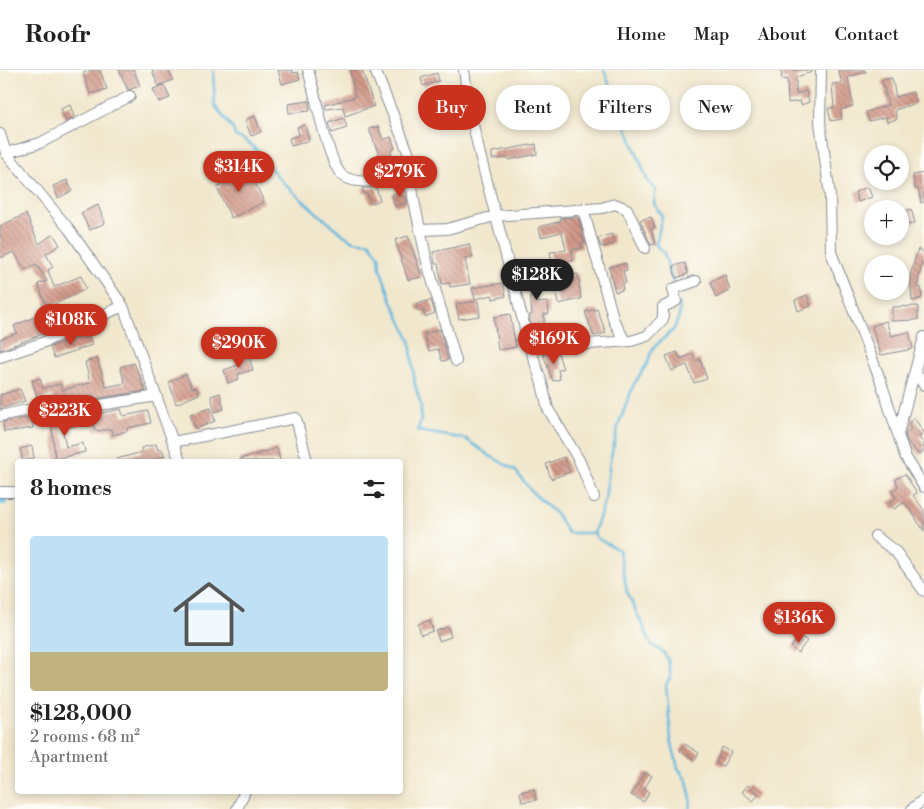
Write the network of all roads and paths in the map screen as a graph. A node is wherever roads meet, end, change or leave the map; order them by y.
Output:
1 (308, 70) edge
2 (375, 70) edge
3 (464, 70) edge
4 (820, 70) edge
5 (130, 96) dead end
6 (0, 134) edge
7 (6, 153) junction
8 (412, 173) junction
9 (583, 209) junction
10 (495, 216) junction
11 (421, 230) junction
12 (644, 248) dead end
13 (696, 281) dead end
14 (124, 306) junction
15 (924, 337) edge
16 (625, 341) junction
17 (530, 348) junction
18 (0, 357) edge
19 (456, 360) dead end
20 (915, 372) junction
21 (924, 385) edge
22 (157, 396) junction
23 (0, 416) edge
24 (897, 435) junction
25 (173, 442) junction
26 (179, 459) edge
27 (306, 459) edge
28 (924, 487) edge
29 (0, 492) edge
30 (15, 492) edge
31 (594, 497) dead end
32 (874, 536) dead end
33 (924, 591) edge
34 (244, 794) edge
35 (924, 799) edge
36 (237, 809) edge
37 (912, 809) edge

1 - 8 street
2 - 8 street
3 - 10 street
4 - 24 street
5 - 7 street
6 - 7 street
7 - 14 street
8 - 11 street
9 - 10 street
9 - 12 street
9 - 16 street
10 - 11 street
10 - 17 street
11 - 19 street
13 - 16 street
14 - 18 street
14 - 22 street
15 - 20 street
16 - 17 street
17 - 31 street
20 - 21 street
20 - 24 street
22 - 23 street
22 - 25 street
24 - 28 street
25 - 26 street
25 - 27 street
29 - 30 street
32 - 33 street
34 - 36 street
35 - 37 street

